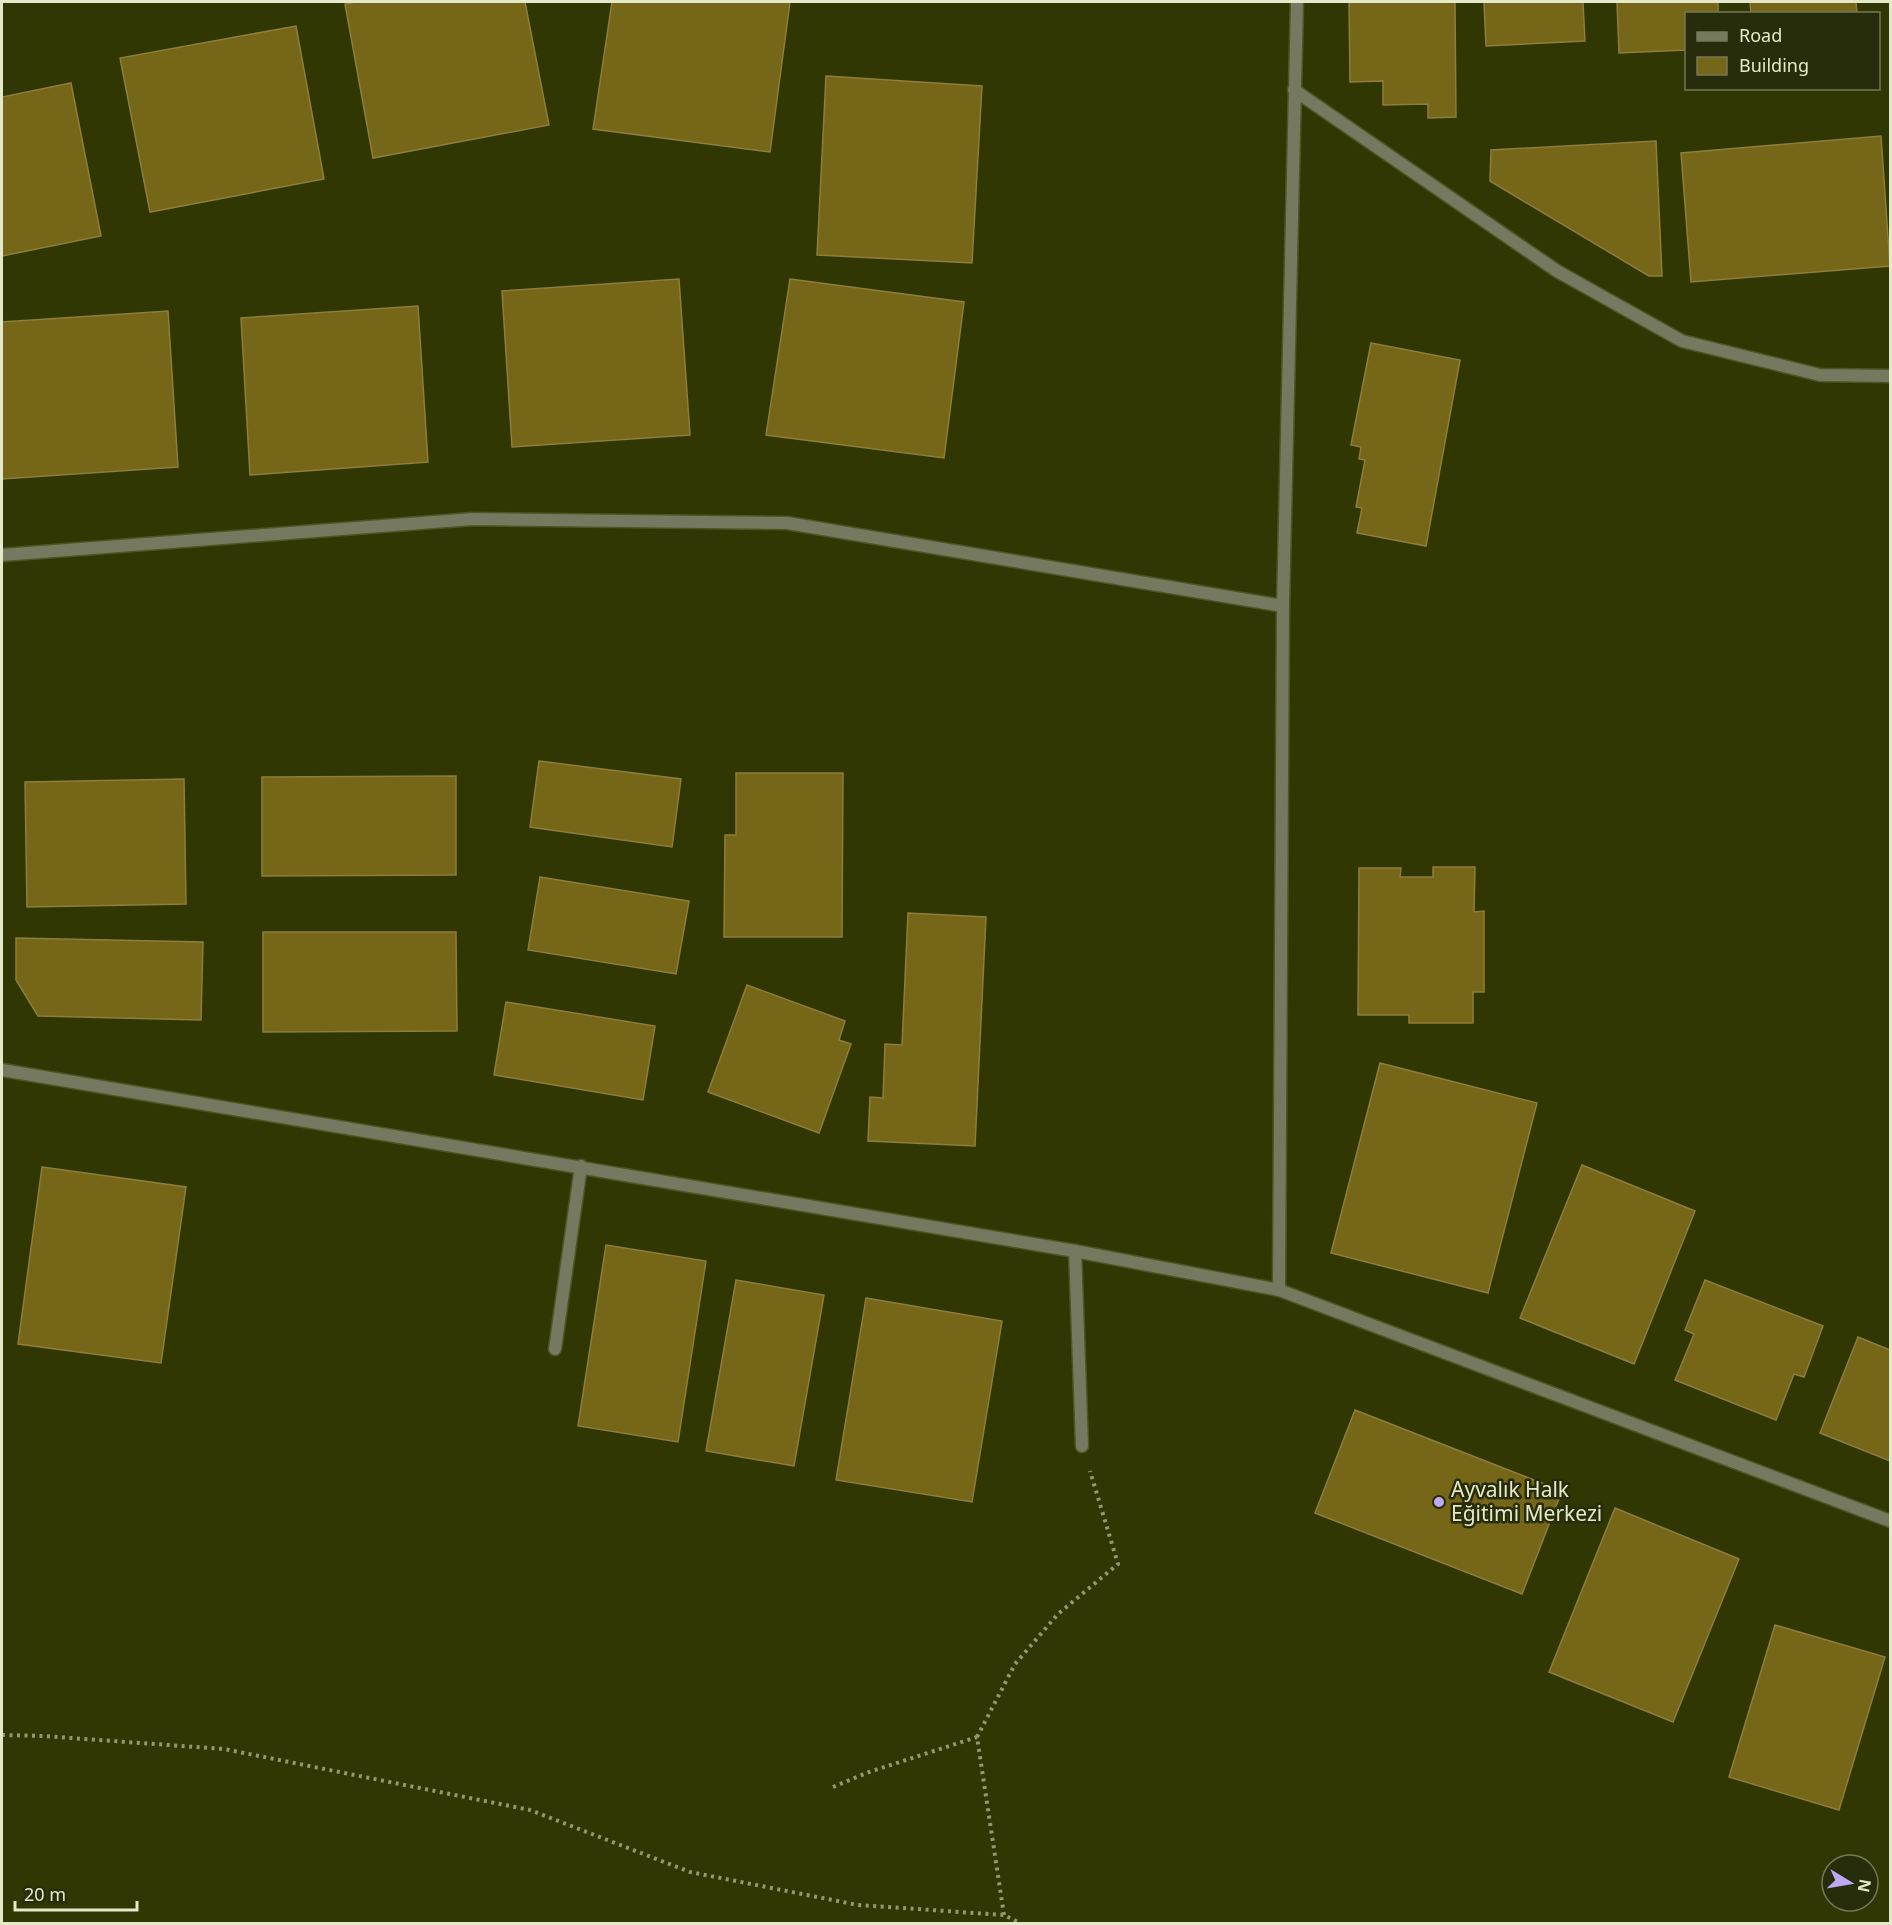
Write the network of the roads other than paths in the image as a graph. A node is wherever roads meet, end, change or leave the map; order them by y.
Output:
1 (1297, 2) edge
2 (1294, 90) junction
3 (1890, 376) edge
4 (2, 555) edge
5 (1283, 606) junction
6 (2, 1070) edge
7 (581, 1166) junction
8 (1076, 1251) junction
9 (1279, 1290) junction
10 (555, 1349) dead end
11 (1082, 1446) road end
12 (1890, 1521) edge

1 - 2 street
2 - 3 street
2 - 5 street
4 - 5 street
5 - 9 street
6 - 7 street
7 - 8 street
7 - 10 street
8 - 9 street
8 - 11 street
9 - 12 street

